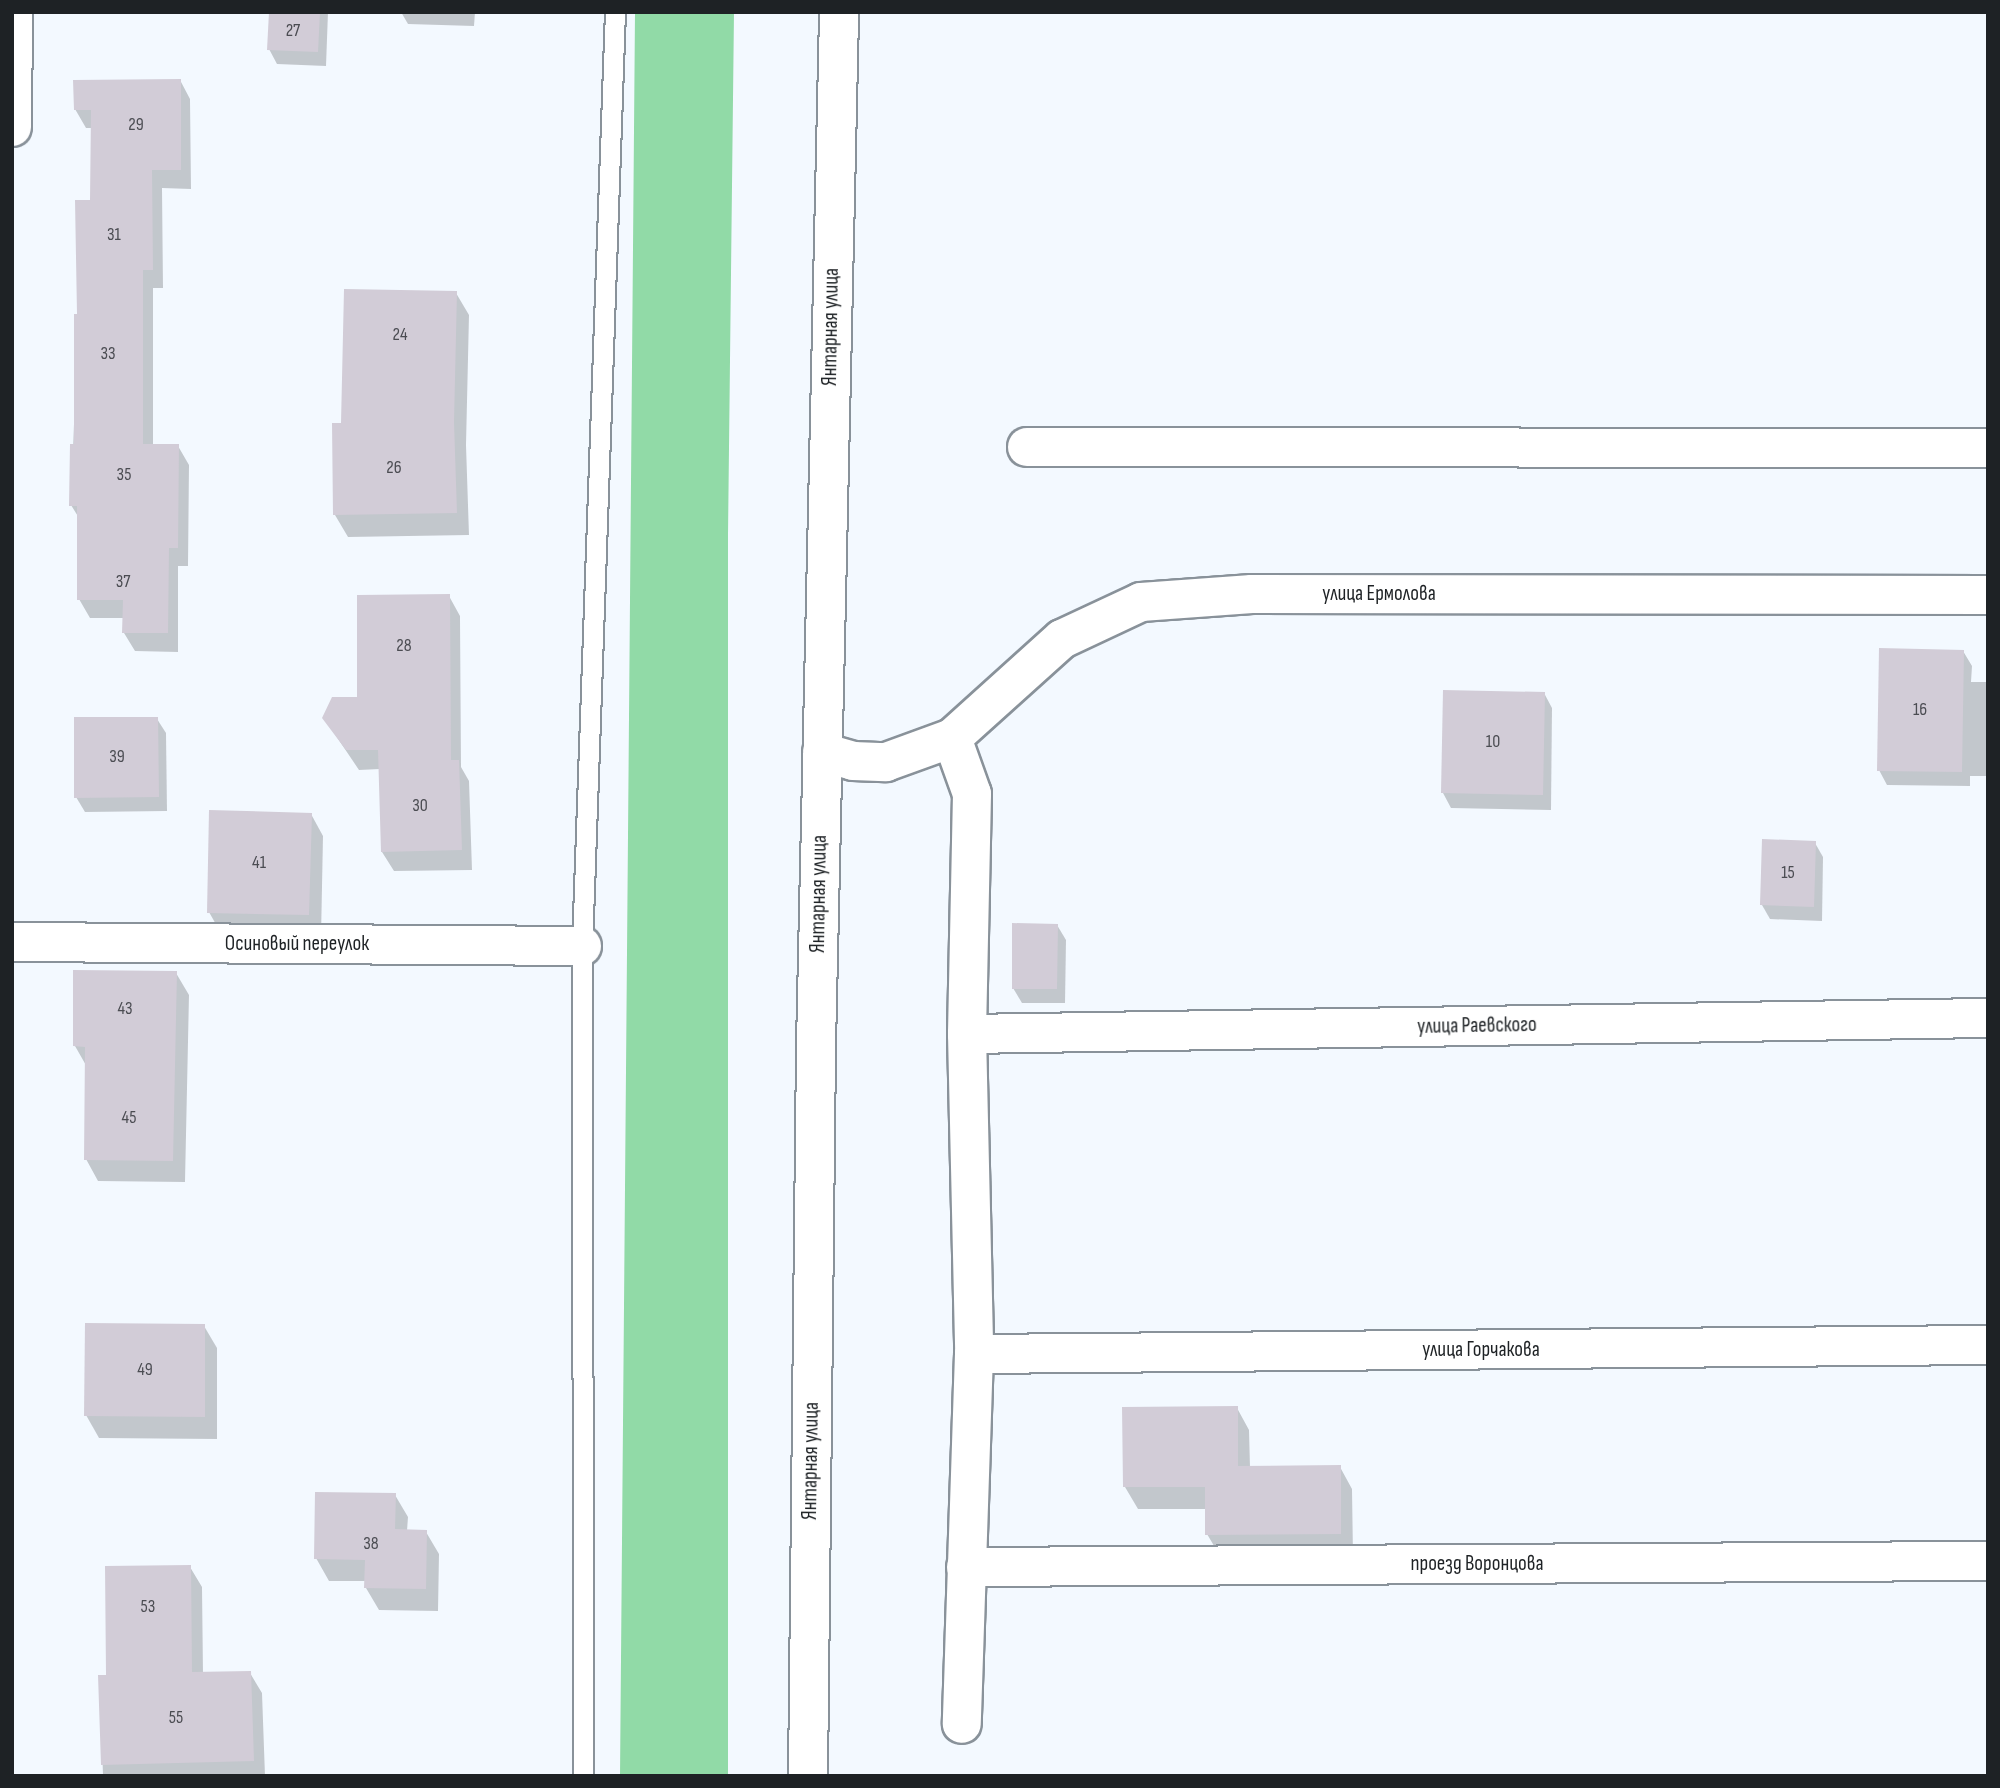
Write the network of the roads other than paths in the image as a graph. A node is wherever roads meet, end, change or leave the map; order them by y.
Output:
1 (13, 12) edge
2 (615, 12) edge
3 (839, 12) edge
4 (12, 127) edge
5 (1027, 447) dead end
6 (1988, 448) edge
7 (1988, 595) edge
8 (952, 738) junction
9 (821, 752) junction
10 (12, 942) edge
11 (582, 946) junction
12 (1988, 1018) edge
13 (967, 1034) junction
14 (1988, 1345) edge
15 (974, 1354) junction
16 (1988, 1561) edge
17 (966, 1567) junction
18 (962, 1724) dead end
19 (583, 1776) edge
20 (808, 1776) edge

1 - 4 street
2 - 11 lane
3 - 9 street, Янтарная улица
5 - 6 street
7 - 8 street, улица Ермолова
8 - 9 street, улица Ермолова
8 - 13 street
9 - 20 street, Янтарная улица
10 - 11 street, Осиновый переулок
11 - 19 lane
12 - 13 street, улица Раевского
13 - 15 street
14 - 15 street, улица Горчакова
15 - 17 street
16 - 17 street, проезд Воронцова
17 - 18 street

